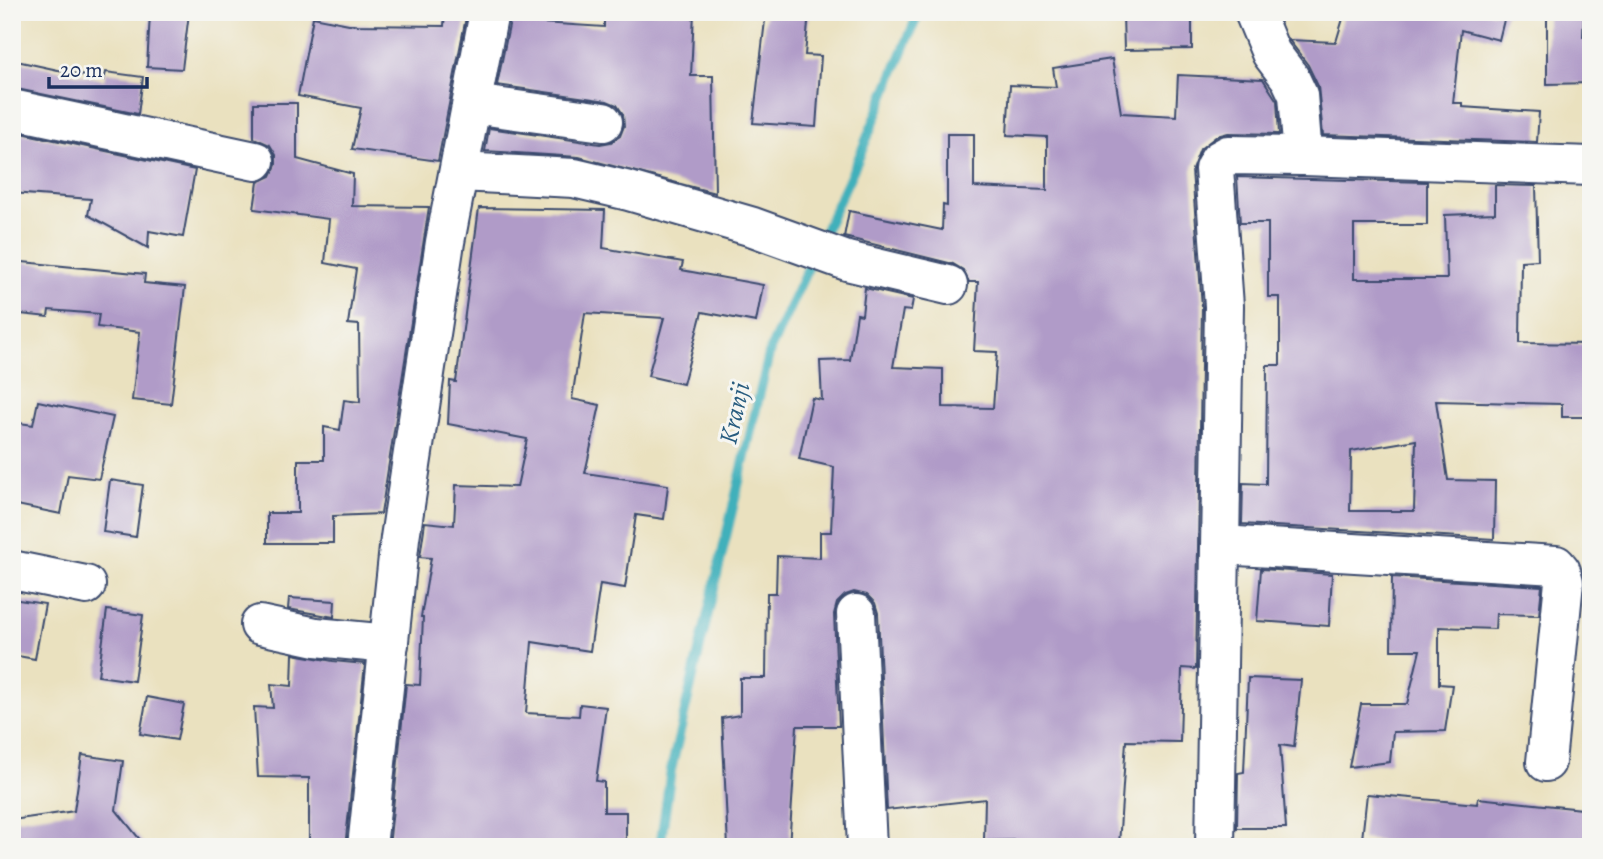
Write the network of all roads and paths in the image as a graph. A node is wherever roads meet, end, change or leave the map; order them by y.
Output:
1 (489, 12) edge
2 (1255, 12) edge
3 (472, 104) junction
4 (12, 109) edge
5 (603, 122) dead end
6 (1303, 156) junction
7 (256, 161) dead end
8 (1591, 166) edge
9 (459, 172) junction
10 (948, 285) dead end
11 (1221, 545) junction
12 (12, 570) edge
13 (86, 585) dead end
14 (856, 614) dead end
15 (260, 625) dead end
16 (389, 644) junction
17 (1546, 762) dead end
18 (367, 847) edge
19 (867, 847) edge
20 (1215, 847) edge

1 - 3 street
2 - 6 street
3 - 5 street
3 - 9 street
4 - 7 street
6 - 8 street
6 - 11 street
9 - 10 street
9 - 16 street
11 - 17 street
11 - 20 street
12 - 13 street
14 - 19 street
15 - 16 street
16 - 18 street

